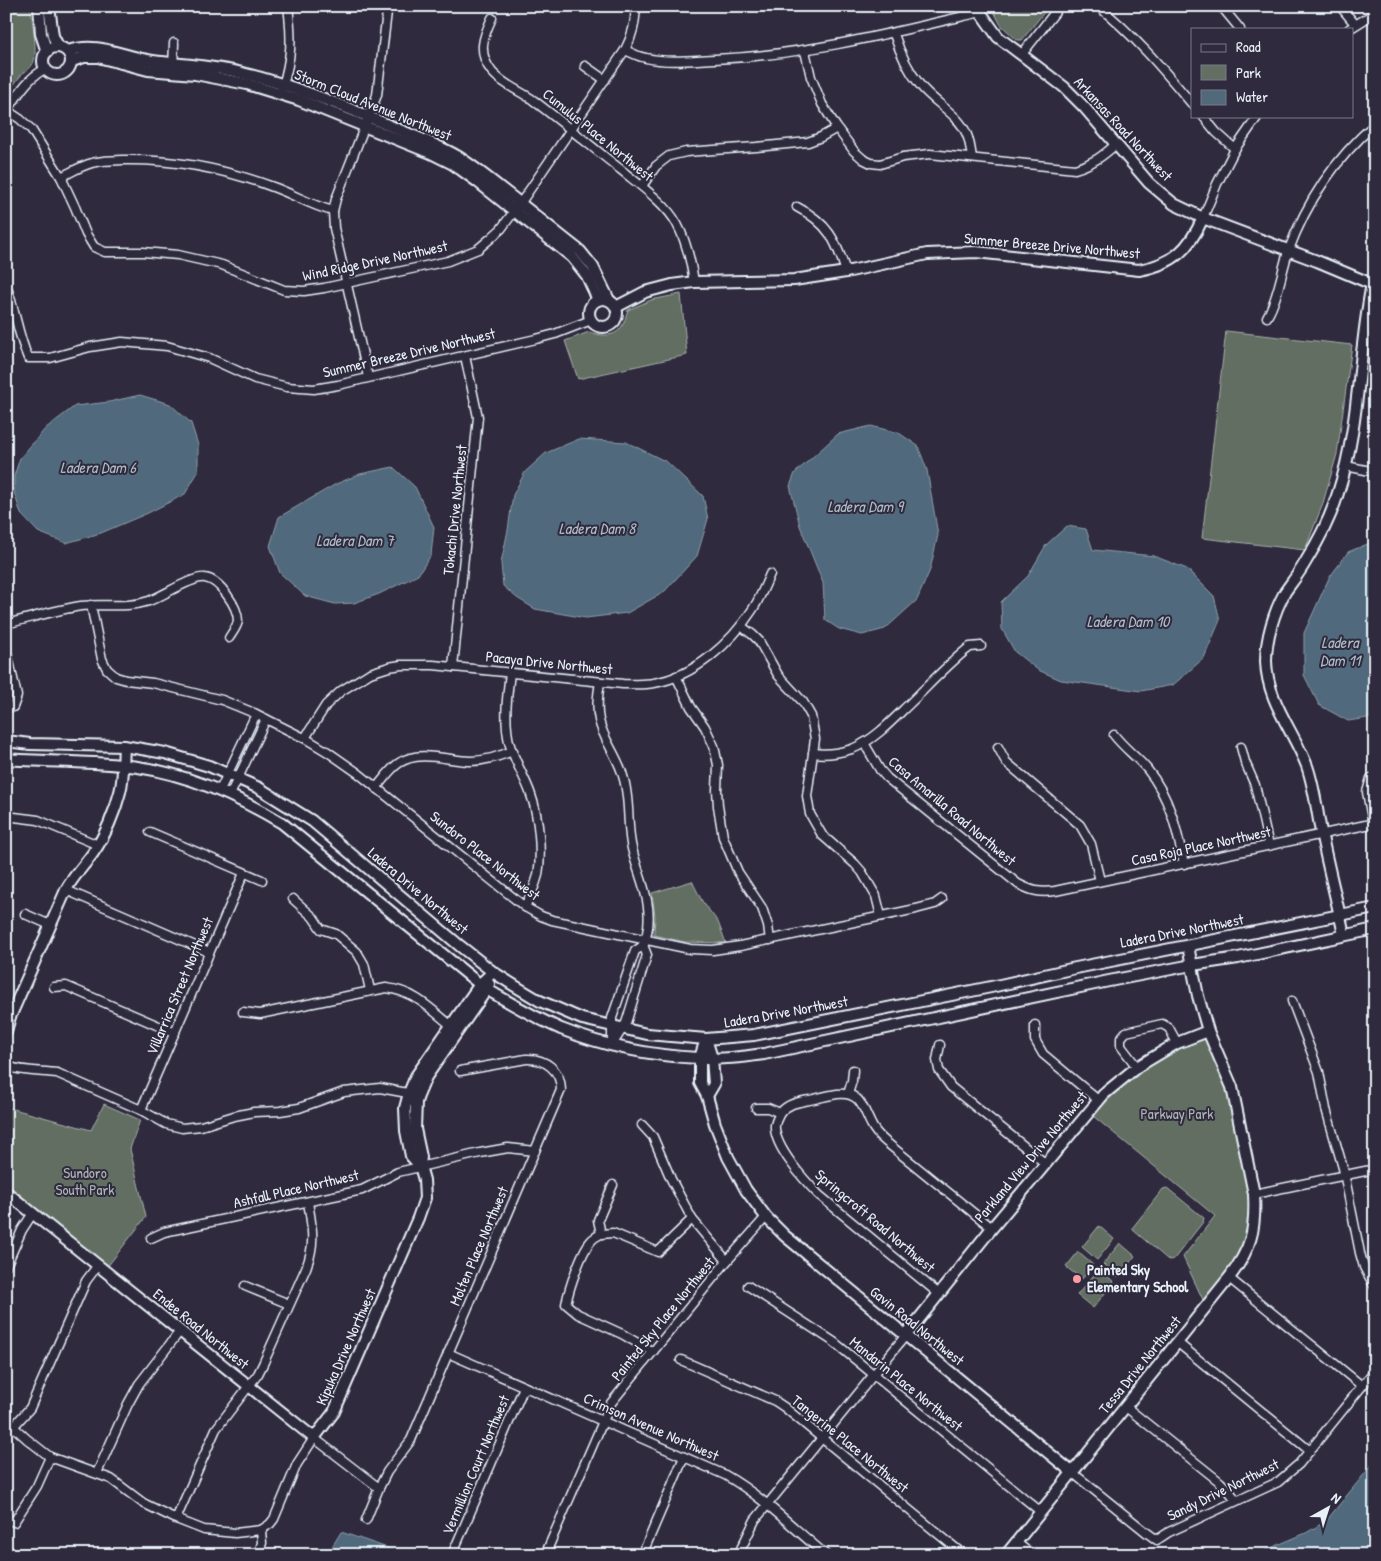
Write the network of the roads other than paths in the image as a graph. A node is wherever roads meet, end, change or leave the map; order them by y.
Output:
1 (39, 6) edge
2 (49, 6) edge
3 (288, 6) edge
4 (636, 6) edge
5 (1060, 6) edge
6 (1098, 6) edge
7 (1220, 6) edge
8 (1340, 6) edge
9 (979, 8) edge
10 (387, 12) dead end
11 (1375, 13) edge
12 (492, 18) dead end
13 (1352, 26) edge
14 (1239, 28) edge
15 (894, 34) junction
16 (174, 43) dead end
17 (58, 46) junction
18 (625, 50) junction
19 (805, 51) junction
20 (47, 52) junction
21 (1022, 54) junction
22 (70, 56) junction
23 (584, 66) dead end
24 (173, 68) junction
25 (45, 69) junction
26 (605, 80) junction
27 (282, 89) junction
28 (1191, 103) edge
29 (7, 112) edge
30 (1205, 118) edge
31 (1257, 118) edge
32 (367, 122) junction
33 (1375, 124) edge
34 (836, 128) junction
35 (570, 129) junction
36 (1116, 144) junction
37 (1235, 149) junction
38 (972, 158) junction
39 (61, 177) junction
40 (642, 186) junction
41 (517, 207) junction
42 (797, 207) dead end
43 (333, 211) junction
44 (1203, 218) junction
45 (1289, 251) junction
46 (846, 272) junction
47 (694, 282) junction
48 (1374, 282) edge
49 (346, 283) junction
50 (6, 285) edge
51 (598, 300) junction
52 (613, 304) junction
53 (1267, 317) dead end
54 (591, 320) junction
55 (465, 356) junction
56 (368, 377) junction
57 (1346, 466) junction
58 (1375, 472) edge
59 (770, 574) dead end
60 (92, 606) junction
61 (6, 624) edge
62 (741, 626) junction
63 (229, 638) dead end
64 (981, 646) dead end
65 (6, 648) edge
66 (453, 667) junction
67 (510, 673) junction
68 (676, 676) junction
69 (600, 682) junction
70 (13, 707) dead end
71 (256, 714) junction
72 (266, 718) junction
73 (1114, 735) dead end
74 (305, 738) junction
75 (6, 741) edge
76 (864, 743) junction
77 (124, 746) junction
78 (1241, 746) dead end
79 (998, 747) dead end
80 (512, 751) junction
81 (813, 753) junction
82 (6, 759) edge
83 (123, 765) junction
84 (233, 776) junction
85 (1371, 778) dead end
86 (376, 788) junction
87 (220, 790) junction
88 (230, 795) junction
89 (6, 816) edge
90 (1374, 824) edge
91 (150, 832) dead end
92 (1322, 835) junction
93 (98, 845) junction
94 (1269, 846) junction
95 (1184, 864) junction
96 (244, 872) junction
97 (262, 880) dead end
98 (1100, 881) junction
99 (66, 890) junction
100 (1032, 891) joint
101 (294, 899) dead end
102 (942, 899) dead end
103 (524, 907) junction
104 (1375, 908) edge
105 (25, 914) dead end
106 (1340, 915) junction
107 (881, 916) junction
108 (50, 925) junction
109 (1375, 929) edge
110 (1344, 935) junction
111 (770, 940) junction
112 (644, 942) junction
113 (1188, 946) junction
114 (209, 952) junction
115 (1192, 965) junction
116 (493, 972) junction
117 (54, 987) dead end
118 (484, 987) junction
119 (370, 990) junction
120 (1292, 1001) dead end
121 (243, 1012) dead end
122 (8, 1017) edge
123 (1036, 1025) dead end
124 (612, 1026) junction
125 (623, 1028) junction
126 (455, 1029) junction
127 (6, 1031) edge
128 (1208, 1031) junction
129 (175, 1033) junction
130 (706, 1039) junction
131 (1177, 1043) junction
132 (612, 1045) junction
133 (940, 1045) dead end
134 (700, 1058) junction
135 (712, 1058) junction
136 (6, 1066) edge
137 (1137, 1067) junction
138 (852, 1070) dead end
139 (460, 1071) dead end
140 (413, 1094) junction
141 (848, 1094) junction
142 (707, 1096) junction
143 (1098, 1100) junction
144 (756, 1108) dead end
145 (140, 1110) junction
146 (780, 1114) junction
147 (642, 1125) dead end
148 (535, 1151) junction
149 (1046, 1164) junction
150 (420, 1166) junction
151 (1375, 1169) edge
152 (1345, 1176) junction
153 (613, 1185) dead end
154 (6, 1192) edge
155 (1254, 1194) junction
156 (308, 1202) junction
157 (33, 1213) junction
158 (766, 1218) junction
159 (692, 1219) junction
160 (992, 1228) junction
161 (601, 1234) junction
162 (151, 1238) dead end
163 (727, 1262) junction
164 (98, 1265) junction
165 (6, 1266) edge
166 (1229, 1278) junction
167 (245, 1286) dead end
168 (748, 1286) dead end
169 (1375, 1287) edge
170 (939, 1294) junction
171 (289, 1304) junction
172 (180, 1331) junction
173 (906, 1335) junction
174 (1178, 1342) junction
175 (653, 1352) junction
176 (448, 1353) junction
177 (681, 1360) dead end
178 (1375, 1370) edge
179 (874, 1375) junction
180 (249, 1386) junction
181 (1362, 1386) junction
182 (524, 1387) junction
183 (1126, 1406) junction
184 (6, 1420) edge
185 (602, 1421) junction
186 (13, 1427) junction
187 (314, 1438) junction
188 (822, 1438) junction
189 (1310, 1451) junction
190 (50, 1457) junction
191 (684, 1457) junction
192 (97, 1473) junction
193 (1073, 1473) junction
194 (379, 1488) junction
195 (1236, 1500) junction
196 (766, 1505) junction
197 (1041, 1512) junction
198 (6, 1518) edge
199 (176, 1519) junction
200 (366, 1520) dead end
201 (261, 1530) junction
202 (1157, 1540) joint
203 (1016, 1542) junction
204 (258, 1555) edge
205 (452, 1555) edge
206 (545, 1555) edge
207 (642, 1555) edge
208 (738, 1555) edge
209 (826, 1555) edge
210 (964, 1555) edge
211 (1006, 1555) edge
212 (1032, 1555) edge

1 - 20 street
2 - 17 street
3 - 27 street
4 - 18 street, Wind Ridge Drive Northwest
5 - 21 street
6 - 28 street
7 - 14 street
8 - 13 street
9 - 15 street
9 - 21 street, Arkansas Road Northwest
10 - 32 street
11 - 13 street
12 - 35 street, Cumulus Place Northwest
15 - 19 street
15 - 38 street
16 - 24 street
17 - 20 street
17 - 22 street
18 - 19 street
18 - 26 street, Wind Ridge Drive Northwest
19 - 34 street
20 - 25 street
21 - 36 street, Arkansas Road Northwest
22 - 24 street, Storm Cloud Avenue Northwest
22 - 25 street
23 - 26 street
24 - 27 street, Storm Cloud Avenue Northwest
25 - 29 street
26 - 35 street, Wind Ridge Drive Northwest
27 - 32 street, Storm Cloud Avenue Northwest
29 - 39 street
30 - 37 street
31 - 37 street, Summer Breeze Drive Northwest
32 - 41 street, Storm Cloud Avenue Northwest
32 - 43 street
33 - 45 street
34 - 38 street
34 - 40 street
35 - 40 street, Cumulus Place Northwest
35 - 41 street, Wind Ridge Drive Northwest
36 - 38 street
36 - 44 street, Arkansas Road Northwest
37 - 44 street, Summer Breeze Drive Northwest
39 - 43 street
39 - 49 street, Wind Ridge Drive Northwest
40 - 47 street, Cumulus Place Northwest
41 - 49 street, Wind Ridge Drive Northwest
41 - 51 street, Storm Cloud Avenue Northwest
41 - 52 street, Storm Cloud Avenue Northwest
42 - 46 street
43 - 49 street
44 - 45 street, Arkansas Road Northwest
44 - 46 street, Summer Breeze Drive Northwest
45 - 48 street, Arkansas Road Northwest
45 - 53 street
46 - 47 street, Summer Breeze Drive Northwest
47 - 52 street, Summer Breeze Drive Northwest
48 - 57 street
49 - 56 street
50 - 56 street, Summer Breeze Drive Northwest
51 - 52 street
51 - 54 street
52 - 54 street
54 - 55 street, Summer Breeze Drive Northwest
55 - 56 street, Summer Breeze Drive Northwest
55 - 66 street, Tokachi Drive Northwest
57 - 58 street
57 - 92 street
59 - 62 street, Pacaya Drive Northwest
60 - 61 street
60 - 63 street
60 - 71 street, Sundoro Place Northwest
62 - 68 street, Pacaya Drive Northwest
62 - 81 street
64 - 76 street
65 - 70 street
66 - 67 street, Pacaya Drive Northwest
66 - 74 street, Pacaya Drive Northwest
67 - 69 street, Pacaya Drive Northwest
67 - 80 street
68 - 69 street, Pacaya Drive Northwest
68 - 111 street
69 - 112 street
71 - 72 street, Sundoro Place Northwest
71 - 84 street
72 - 74 street, Sundoro Place Northwest
72 - 84 street
73 - 95 street
74 - 86 street, Sundoro Place Northwest
75 - 77 street, Ladera Drive Northwest
76 - 81 street
76 - 100 street, Casa Amarilla Road Northwest
77 - 83 street
77 - 84 street, Ladera Drive Northwest
78 - 94 street
79 - 98 street
80 - 86 street
80 - 103 street
81 - 107 street
82 - 83 street
83 - 87 street
83 - 93 street
84 - 87 street
84 - 88 street
84 - 116 street, Ladera Drive Northwest
85 - 90 street
86 - 103 street, Sundoro Place Northwest
87 - 88 street
88 - 118 street
89 - 93 street
90 - 92 street, Casa Roja Place Northwest
91 - 96 street
92 - 94 street, Casa Roja Place Northwest
92 - 106 street
93 - 99 street
94 - 95 street, Casa Roja Place Northwest
95 - 98 street, Casa Roja Place Northwest
96 - 97 street
96 - 114 street, Villarrica Street Northwest
98 - 100 street, Casa Roja Place Northwest
99 - 108 street
99 - 114 street
101 - 119 street
102 - 107 street, Sundoro Place Northwest
103 - 112 street, Sundoro Place Northwest
104 - 106 street, Ladera Drive Northwest
105 - 108 street
106 - 110 street
106 - 113 street, Ladera Drive Northwest
107 - 111 street, Sundoro Place Northwest
108 - 122 street
109 - 110 street
110 - 115 street
111 - 112 street, Sundoro Place Northwest
112 - 124 street
112 - 125 street
113 - 115 street, Tessa Drive Northwest
113 - 130 street, Ladera Drive Northwest
114 - 129 street, Villarrica Street Northwest
115 - 128 street, Tessa Drive Northwest
115 - 135 street
116 - 118 street, Kipuka Drive Northwest
116 - 124 street, Ladera Drive Northwest
117 - 129 street
118 - 126 street, Kipuka Drive Northwest
118 - 132 street
119 - 121 street
119 - 126 street
120 - 152 street
122 - 127 street
123 - 143 street
124 - 125 street, Ladera Drive Northwest
124 - 132 street
125 - 130 street, Ladera Drive Northwest
125 - 132 street
126 - 140 street, Kipuka Drive Northwest
128 - 131 street, Parkland View Drive Northwest
128 - 155 street, Tessa Drive Northwest
129 - 145 street, Villarrica Street Northwest
130 - 134 street, Gavin Road Northwest
130 - 135 street, Gavin Road Northwest
131 - 137 street, Parkland View Drive Northwest
131 - 137 street
132 - 134 street
133 - 149 street
134 - 135 street
134 - 142 street, Gavin Road Northwest
135 - 142 street, Gavin Road Northwest
136 - 145 street
137 - 143 street, Parkland View Drive Northwest
138 - 141 street
139 - 148 street, Molten Place Northwest
140 - 145 street
140 - 150 street, Kipuka Drive Northwest
141 - 146 street
141 - 160 street
142 - 158 street, Gavin Road Northwest
143 - 149 street, Parkland View Drive Northwest
144 - 146 street
146 - 170 street, Springcroft Road Northwest
147 - 159 street
148 - 150 street, Ashfall Place Northwest
148 - 176 street, Molten Place Northwest
149 - 160 street, Parkland View Drive Northwest
150 - 156 street, Ashfall Place Northwest
150 - 187 street, Kipuka Drive Northwest
151 - 152 street
152 - 155 street
152 - 169 street
153 - 161 street
154 - 157 street, Endee Road Northwest
155 - 166 street, Tessa Drive Northwest
156 - 162 street, Ashfall Place Northwest
156 - 171 street
157 - 164 street, Endee Road Northwest
157 - 165 street
158 - 163 street, Painted Sky Place Northwest
158 - 173 street, Gavin Road Northwest
159 - 161 street
159 - 163 street
160 - 170 street, Parkland View Drive Northwest
161 - 175 street
163 - 175 street, Painted Sky Place Northwest
164 - 172 street, Endee Road Northwest
164 - 186 street
166 - 174 street, Tessa Drive Northwest
166 - 181 street
167 - 171 street
168 - 179 street, Mandarin Place Northwest
170 - 173 street, Parkland View Drive Northwest
171 - 180 street
172 - 180 street, Endee Road Northwest
172 - 192 street
173 - 179 street
173 - 193 street, Gavin Road Northwest
174 - 183 street, Tessa Drive Northwest
174 - 189 street
175 - 185 street, Painted Sky Place Northwest
176 - 182 street, Crimson Avenue Northwest
176 - 194 street, Molten Place Northwest
177 - 188 street, Tangerine Place Northwest
178 - 181 street, Sandy Drive Northwest
179 - 188 street
179 - 197 street, Mandarin Place Northwest
180 - 187 street, Endee Road Northwest
180 - 199 street
181 - 189 street, Sandy Drive Northwest
182 - 185 street, Crimson Avenue Northwest
182 - 205 street, Vermillion Court Northwest
183 - 193 street, Tessa Drive Northwest
183 - 195 street
184 - 186 street
185 - 191 street, Crimson Avenue Northwest
185 - 206 street, Painted Sky Place Northwest
186 - 190 street
187 - 194 street, Endee Road Northwest
187 - 201 street, Kipuka Drive Northwest
188 - 196 street
188 - 210 street, Tangerine Place Northwest
189 - 195 street, Sandy Drive Northwest
190 - 192 street
190 - 198 street
191 - 196 street, Crimson Avenue Northwest
191 - 207 street
192 - 199 street
193 - 197 street, Tessa Drive Northwest
193 - 202 street, Gavin Road Northwest
194 - 200 street, Molten Place Northwest
195 - 202 street, Sandy Drive Northwest
196 - 208 street
196 - 209 street, Crimson Avenue Northwest
197 - 203 street, Tessa Drive Northwest
199 - 201 street
201 - 204 street
203 - 211 street, Tessa Drive Northwest
203 - 212 street

